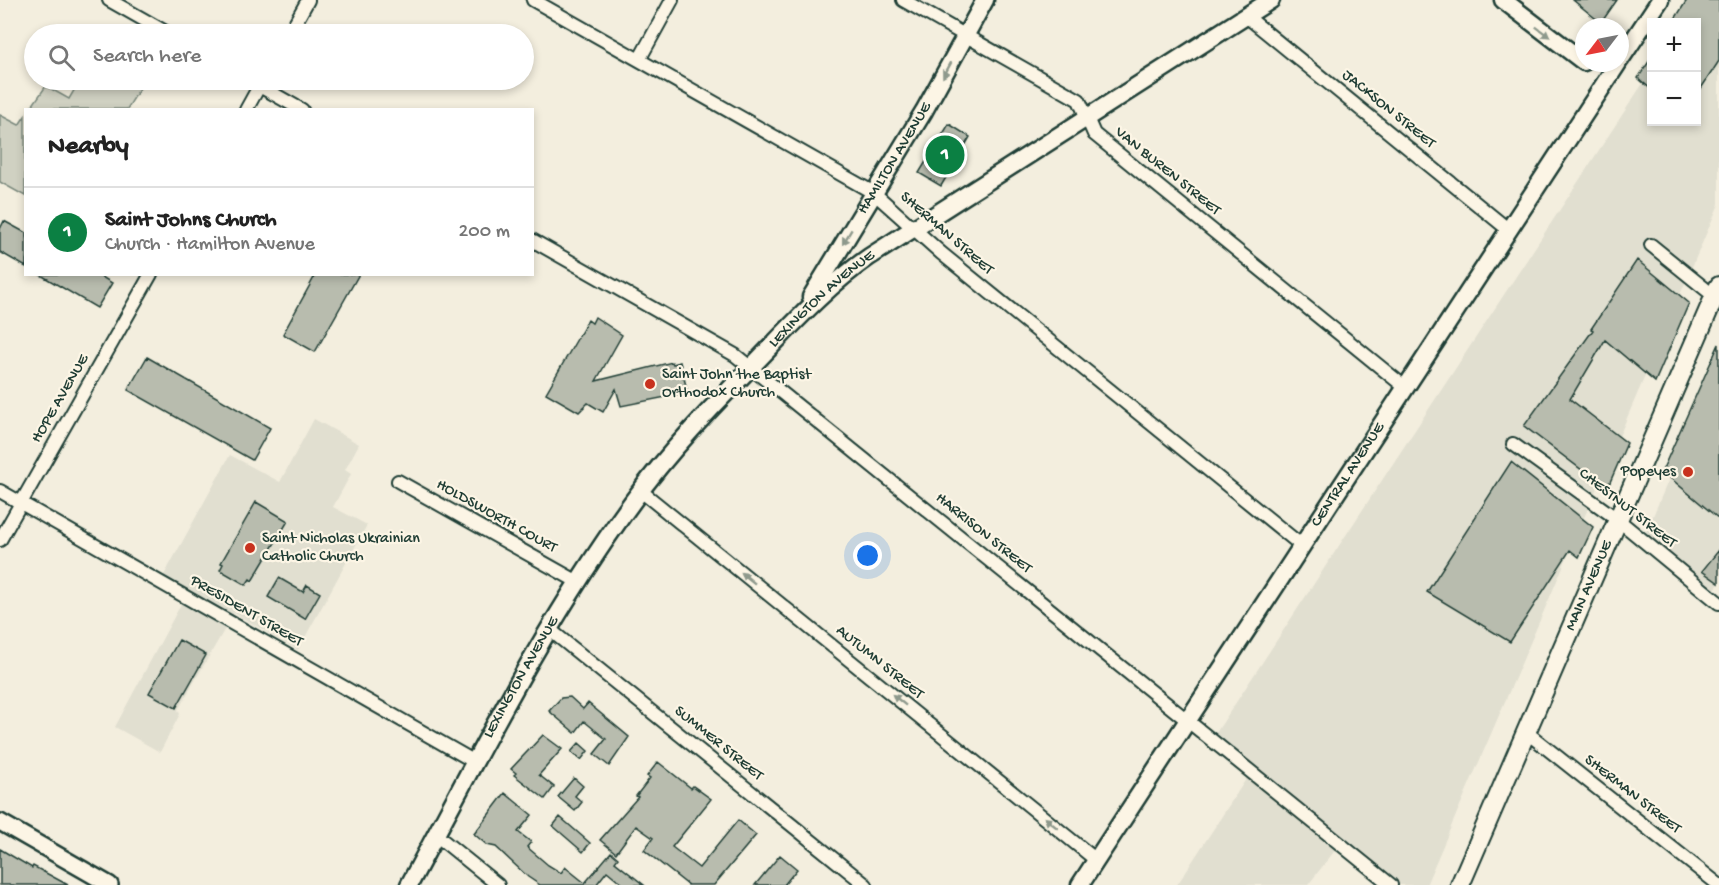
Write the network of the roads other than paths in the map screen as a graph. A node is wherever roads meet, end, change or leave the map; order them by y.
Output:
1 (109, 0) edge
2 (308, 0) edge
3 (533, 0) edge
4 (672, 0) edge
5 (903, 0) edge
6 (985, 0) edge
7 (1271, 0) edge
8 (1503, 0) edge
9 (1660, 0) edge
10 (1245, 15) junction
11 (152, 24) edge
12 (295, 24) edge
13 (966, 35) junction
14 (1629, 47) edge
15 (1575, 56) edge
16 (639, 60) junction
17 (1597, 72) edge
18 (1613, 72) edge
19 (1608, 80) junction
20 (254, 90) edge
21 (270, 90) edge
22 (247, 108) edge
23 (299, 108) edge
24 (1087, 116) junction
25 (874, 193) junction
26 (915, 229) junction
27 (1510, 231) junction
28 (534, 241) edge
29 (1651, 245) dead end
30 (150, 276) edge
31 (1718, 294) edge
32 (801, 315) junction
33 (750, 368) junction
34 (1406, 388) junction
35 (1513, 444) dead end
36 (398, 481) dead end
37 (0, 491) edge
38 (641, 491) junction
39 (21, 503) junction
40 (1617, 519) junction
41 (0, 540) edge
42 (1302, 546) junction
43 (578, 582) junction
44 (1719, 603) edge
45 (549, 629) junction
46 (1188, 720) junction
47 (1525, 731) junction
48 (475, 762) junction
49 (0, 822) edge
50 (436, 835) junction
51 (1096, 860) junction
52 (110, 885) edge
53 (409, 885) edge
54 (498, 885) edge
55 (866, 885) edge
56 (1080, 885) edge
57 (1391, 885) edge
58 (1460, 885) edge
59 (1719, 885) edge

1 - 11 street
2 - 12 street
3 - 16 street, SHERMAN STREET
4 - 16 street
5 - 13 street, VAN BUREN STREET
6 - 13 main road, HAMILTON AVENUE
7 - 10 main road, LEXINGTON AVENUE
8 -> 15 main road
9 - 14 main road, CENTRAL AVENUE
10 - 24 main road, LEXINGTON AVENUE
10 - 27 street, JACKSON STREET
13 - 24 street, VAN BUREN STREET
13 -> 25 main road, HAMILTON AVENUE
16 - 25 street, SHERMAN STREET
17 - 19 main road
18 - 19 main road, CENTRAL AVENUE
19 - 27 main road, CENTRAL AVENUE
20 - 22 street
21 - 23 street
24 - 26 main road, LEXINGTON AVENUE
24 - 34 street, VAN BUREN STREET
25 - 26 street, SHERMAN STREET
25 -> 32 main road, HAMILTON AVENUE
26 - 32 main road, LEXINGTON AVENUE
26 - 42 street, SHERMAN STREET
27 - 34 main road, CENTRAL AVENUE
28 - 33 street, HARRISON STREET
29 - 31 street
30 - 39 street, HOPE AVENUE
31 - 40 main road, MAIN AVENUE
32 - 33 main road, LEXINGTON AVENUE
33 - 38 main road, LEXINGTON AVENUE
33 - 46 street, HARRISON STREET
34 - 42 main road, CENTRAL AVENUE
35 - 40 street, CHESTNUT STREET
36 - 43 street, HOLDSWORTH COURT
37 - 39 street, PRESIDENT STREET
38 - 43 main road, LEXINGTON AVENUE
51 -> 38 street, AUTUMN STREET
39 - 41 street, HOPE AVENUE
39 - 48 street, PRESIDENT STREET
40 - 44 street, CHESTNUT STREET
40 - 47 main road, MAIN AVENUE
42 - 46 main road, CENTRAL AVENUE
43 - 45 main road, LEXINGTON AVENUE
45 - 48 main road, LEXINGTON AVENUE
45 - 55 street, SUMMER STREET
46 - 51 main road, CENTRAL AVENUE
46 - 57 street, HARRISON STREET
47 - 58 main road, MAIN AVENUE
47 - 59 street, SHERMAN STREET
48 - 50 main road, LEXINGTON AVENUE
49 - 52 street
50 - 53 main road, LEXINGTON AVENUE
50 - 54 street
51 - 56 main road, CENTRAL AVENUE

